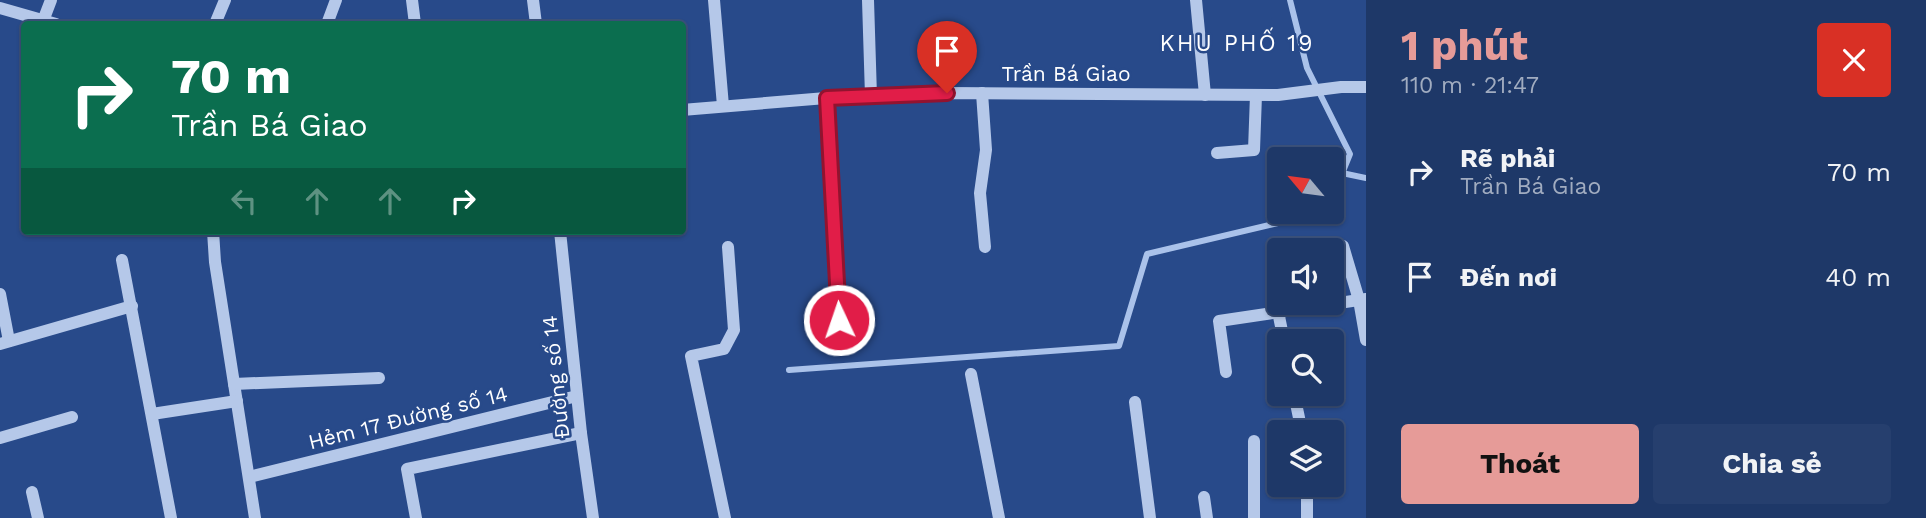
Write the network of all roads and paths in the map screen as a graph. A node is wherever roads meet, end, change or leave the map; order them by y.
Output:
1 (51, 0) edge
2 (225, 0) edge
3 (336, 0) edge
4 (412, 0) edge
5 (533, 0) edge
6 (714, 0) edge
7 (868, 0) edge
8 (1196, 0) edge
9 (0, 8) edge
10 (43, 21) joint
11 (216, 21) edge
12 (328, 21) edge
13 (415, 21) edge
14 (536, 21) edge
15 (1366, 87) edge
16 (982, 93) junction
17 (1205, 95) junction
18 (1256, 95) junction
19 (872, 96) junction
20 (827, 98) junction
21 (723, 106) junction
22 (686, 110) edge
23 (1217, 153) dead end
24 (213, 235) edge
25 (560, 235) edge
26 (727, 247) dead end
27 (985, 247) dead end
28 (1344, 249) edge
29 (122, 260) dead end
30 (0, 294) edge
31 (1363, 300) edge
32 (1344, 303) edge
33 (132, 306) junction
34 (1267, 314) edge
35 (839, 320) dead end
36 (1366, 340) edge
37 (5, 342) edge
38 (1226, 372) dead end
39 (971, 374) dead end
40 (379, 378) dead end
41 (234, 384) junction
42 (577, 396) junction
43 (237, 401) junction
44 (1135, 401) dead end
45 (152, 414) junction
46 (72, 418) dead end
47 (582, 433) junction
48 (0, 438) edge
49 (1254, 441) dead end
50 (249, 477) junction
51 (32, 492) dead end
52 (1204, 497) dead end
53 (1307, 497) edge
54 (38, 518) edge
55 (171, 518) edge
56 (255, 518) edge
57 (416, 518) edge
58 (593, 518) edge
59 (725, 518) edge
60 (999, 518) edge
61 (1150, 518) edge
62 (1207, 518) edge
63 (1254, 518) edge
64 (1307, 518) edge

1 - 10 street
2 - 11 street
3 - 12 street
4 - 13 street
5 - 14 street
6 - 21 street
7 - 19 street
8 - 17 street
9 - 10 street
15 - 18 street, Trần Bá Giao
16 - 17 street, Trần Bá Giao
16 - 19 street, Trần Bá Giao
16 - 27 street
17 - 18 street, Trần Bá Giao
18 - 23 street
19 - 20 street, Trần Bá Giao
20 - 21 street, Trần Bá Giao
20 - 35 street
21 - 22 street, Trần Bá Giao
24 - 41 street
25 - 42 street, Đường số 14
26 - 59 street
28 - 31 street
29 - 33 street
30 - 37 street
31 - 32 street
31 - 36 street
33 - 37 street
33 - 45 street
34 - 38 street
39 - 60 street
40 - 41 street
41 - 43 street
42 - 47 street, Đường số 14
42 - 50 street, Hẻm 17 Đường số 14
43 - 45 street
43 - 50 street
44 - 61 street
45 - 55 street
46 - 48 street
47 - 57 street
47 - 58 street, Đường số 14
49 - 63 street
50 - 56 street
51 - 54 street
52 - 62 street
53 - 64 street

